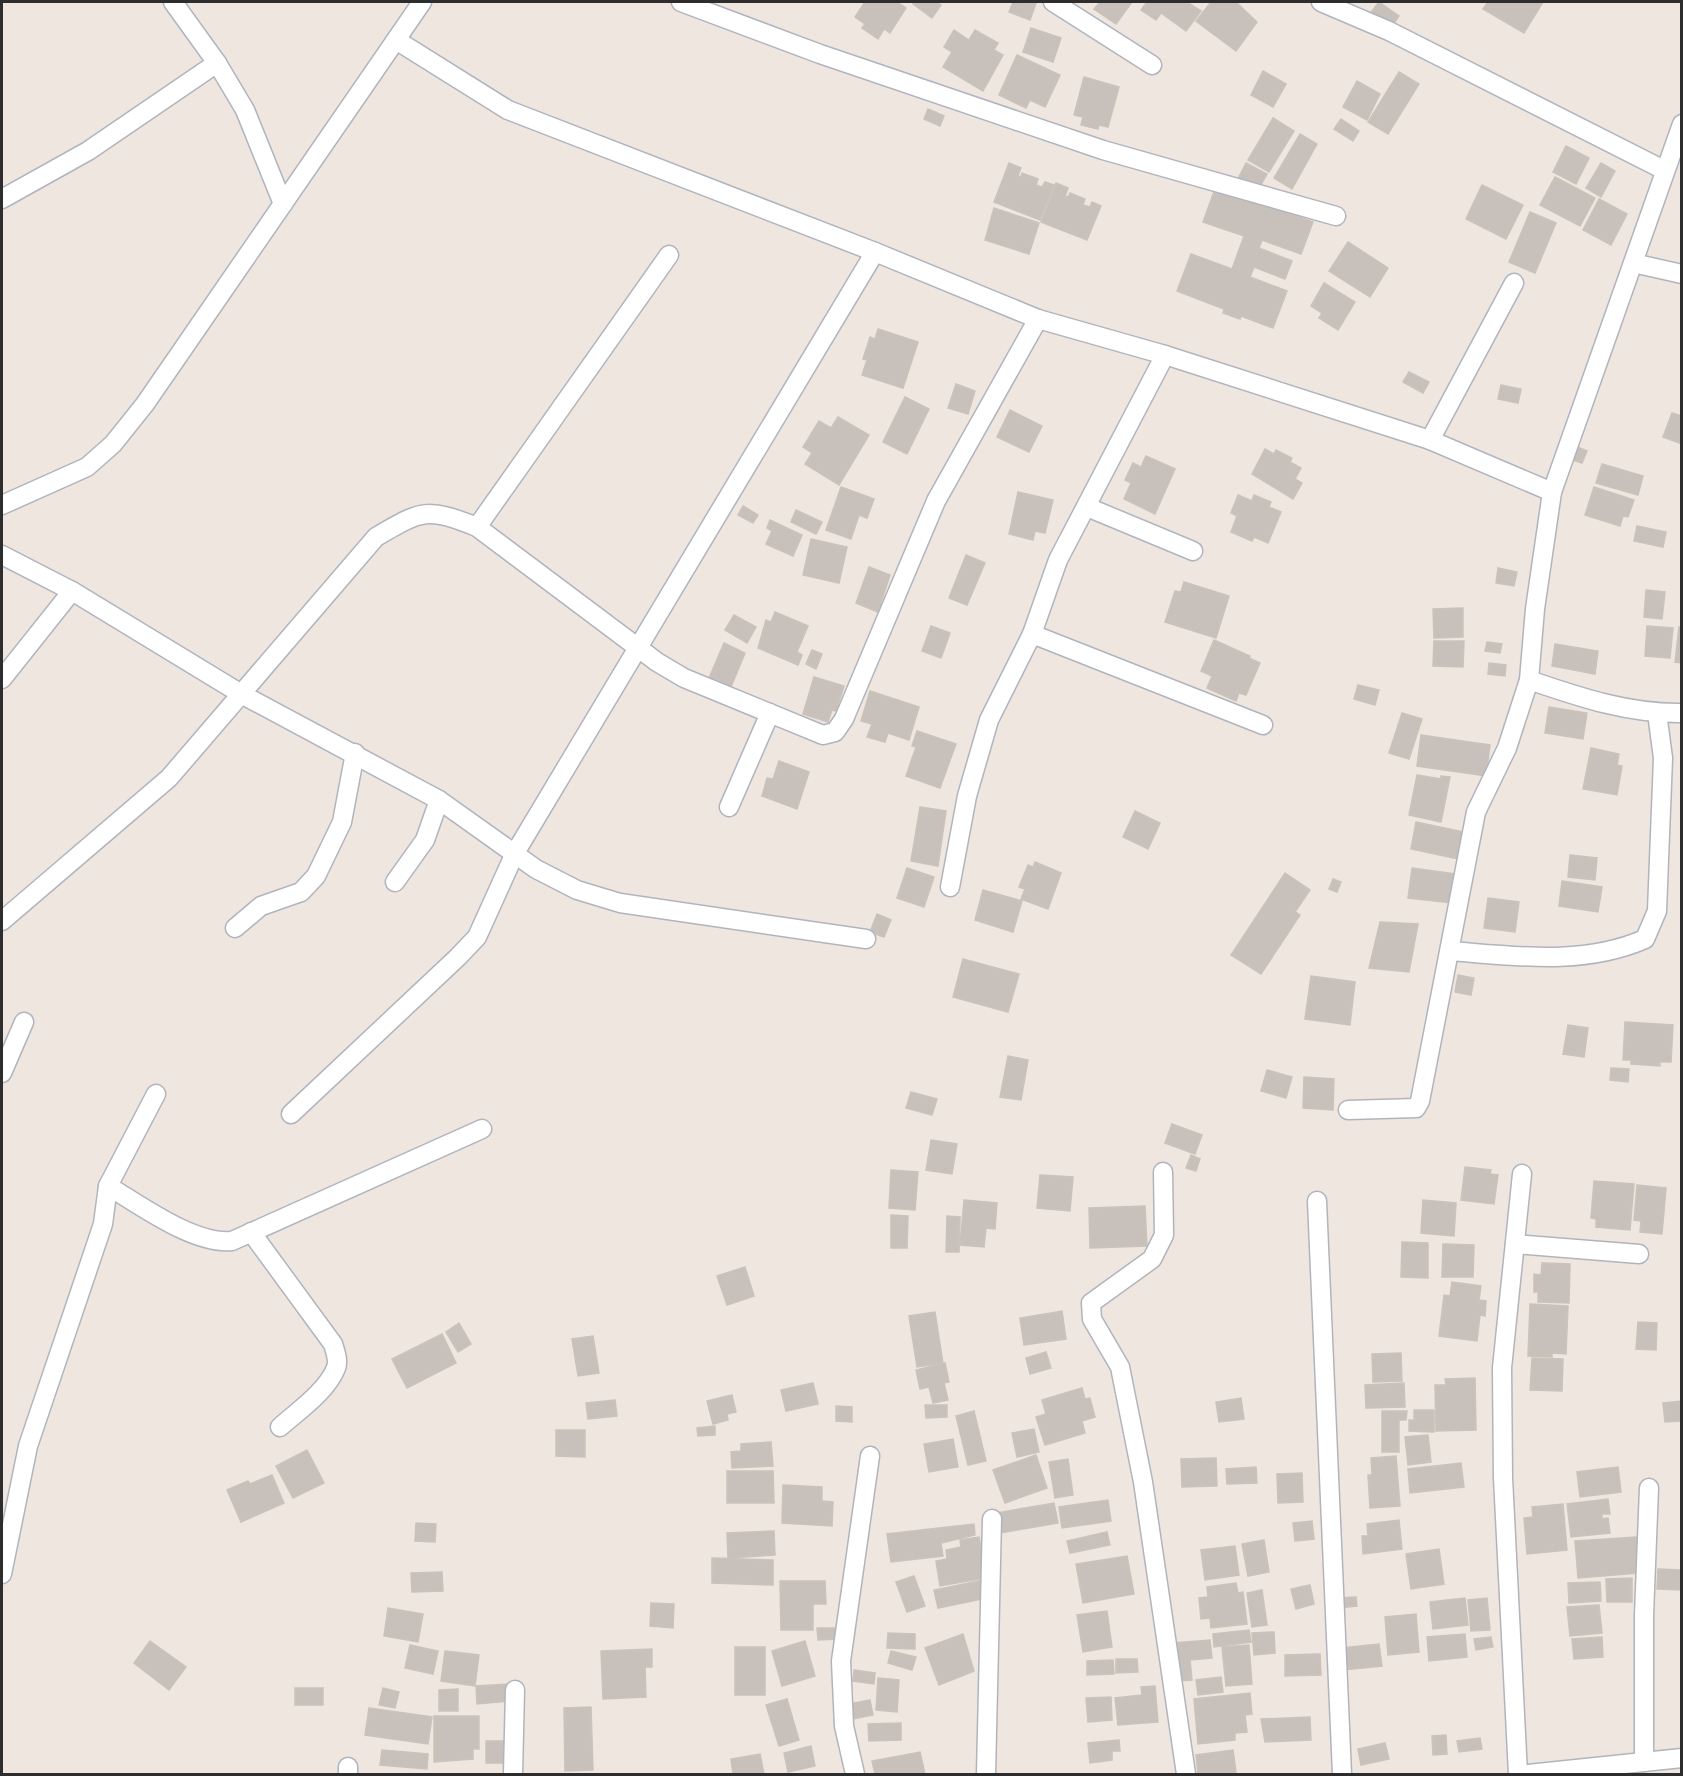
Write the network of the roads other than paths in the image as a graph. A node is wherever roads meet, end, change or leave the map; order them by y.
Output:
1 (173, 2) edge
2 (681, 2) edge
3 (1053, 2) edge
4 (1321, 2) edge
5 (416, 4) edge
6 (396, 39) junction
7 (217, 63) junction
8 (1152, 65) dead end
9 (1682, 124) edge
10 (1664, 170) junction
11 (2, 199) edge
12 (283, 204) junction
13 (1336, 216) dead end
14 (875, 252) junction
15 (669, 255) dead end
16 (1633, 263) junction
17 (1682, 274) edge
18 (1514, 283) dead end
19 (1038, 319) junction
20 (1165, 355) junction
21 (1430, 440) junction
22 (1552, 492) junction
23 (2, 505) edge
24 (1088, 507) junction
25 (477, 527) junction
26 (1193, 551) dead end
27 (2, 555) edge
28 (72, 591) junction
29 (1032, 634) junction
30 (637, 647) junction
31 (2, 678) edge
32 (1529, 680) junction
33 (243, 695) junction
34 (770, 713) junction
35 (1658, 713) junction
36 (1682, 713) edge
37 (1263, 725) dead end
38 (356, 753) junction
39 (440, 800) junction
40 (729, 807) dead end
41 (514, 853) junction
42 (395, 882) dead end
43 (950, 887) dead end
44 (2, 921) edge
45 (235, 928) dead end
46 (866, 939) dead end
47 (1450, 951) junction
48 (24, 1022) dead end
49 (2, 1072) edge
50 (156, 1094) dead end
51 (1348, 1110) dead end
52 (291, 1114) dead end
53 (482, 1129) dead end
54 (1163, 1172) dead end
55 (1522, 1174) dead end
56 (108, 1186) junction
57 (1317, 1200) dead end
58 (251, 1232) junction
59 (1515, 1244) junction
60 (1639, 1254) dead end
61 (280, 1427) dead end
62 (870, 1456) dead end
63 (1649, 1488) dead end
64 (992, 1519) dead end
65 (2, 1574) edge
66 (515, 1690) dead end
67 (1644, 1762) junction
68 (1673, 1764) edge
69 (513, 1774) edge
70 (855, 1774) edge
71 (986, 1774) edge
72 (1186, 1774) edge
73 (1342, 1774) edge
74 (1518, 1774) edge
75 (1528, 1774) edge

1 - 7 street
2 - 13 street
3 - 8 street
4 - 10 street
5 - 6 street
6 - 12 street
6 - 14 street
7 - 11 street
7 - 12 street
9 - 10 street
10 - 16 street
12 - 23 street
14 - 19 street
14 - 30 street
15 - 25 street
16 - 17 street
16 - 22 street
18 - 21 street
19 - 20 street
19 - 34 street
20 - 21 street
20 - 24 street
21 - 22 street
22 - 32 street
24 - 26 street
24 - 29 street
25 - 30 street
25 - 33 street
27 - 28 street
28 - 31 street
28 - 33 street
29 - 37 street
29 - 43 street
30 - 34 street
30 - 41 street
32 - 35 street
32 - 47 street
33 - 38 street
33 - 44 street
34 - 40 street
35 - 36 street
35 - 47 street
38 - 39 street
38 - 45 street
39 - 41 street
39 - 42 street
41 - 46 street
41 - 52 street
47 - 51 street
48 - 49 street
50 - 56 street
53 - 58 street
54 - 72 street
55 - 59 street
56 - 58 street
56 - 65 street
57 - 73 street
58 - 61 street
59 - 60 street
59 - 74 street
62 - 70 street
63 - 67 street
64 - 71 street
66 - 69 street
67 - 68 street
67 - 75 street

